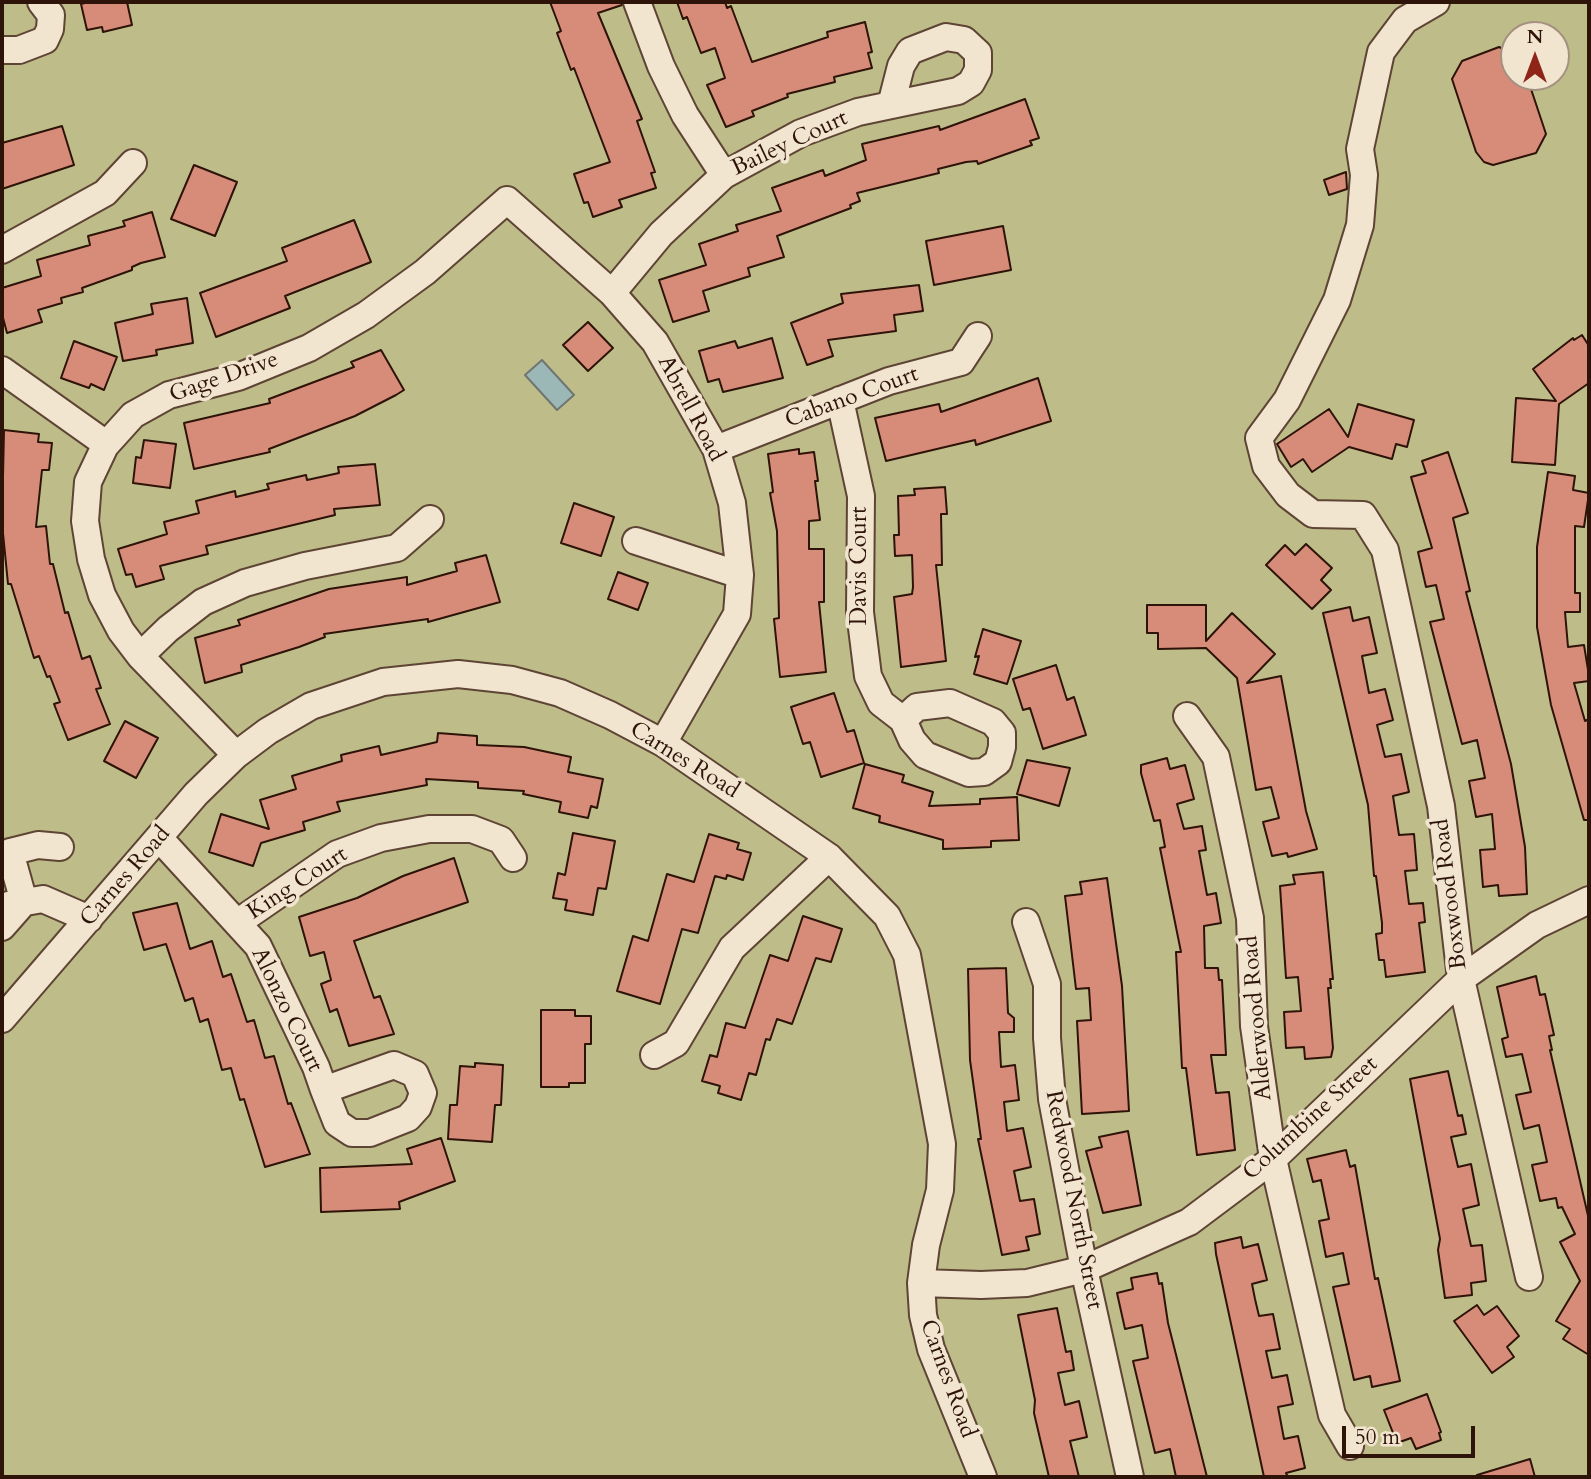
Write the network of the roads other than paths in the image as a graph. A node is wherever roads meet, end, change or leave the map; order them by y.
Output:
1 (41, 2) edge
2 (637, 2) edge
3 (1436, 2) edge
4 (2, 50) edge
5 (891, 105) dead end
6 (133, 163) dead end
7 (724, 175) junction
8 (507, 200) joint
9 (2, 250) edge
10 (612, 293) junction
11 (978, 336) dead end
12 (2, 370) edge
13 (840, 400) junction
14 (106, 444) junction
15 (716, 449) junction
16 (430, 519) dead end
17 (636, 541) dead end
18 (740, 575) junction
19 (140, 656) junction
20 (1187, 716) dead end
21 (902, 720) dead end
22 (663, 743) junction
23 (236, 755) junction
24 (160, 839) junction
25 (60, 847) dead end
26 (6, 853) edge
27 (829, 857) junction
28 (513, 858) dead end
29 (1589, 900) edge
30 (13, 904) edge
31 (89, 919) junction
32 (1026, 922) dead end
33 (237, 923) junction
34 (2, 927) edge
35 (1461, 979) junction
36 (2, 1018) edge
37 (654, 1055) dead end
38 (324, 1090) dead end
39 (1273, 1160) junction
40 (1084, 1269) junction
41 (1529, 1277) dead end
42 (921, 1283) junction
43 (1350, 1446) dead end
44 (983, 1477) edge
45 (1130, 1477) edge

1 - 4 street
2 - 7 street
3 - 35 street, Boxwood Road
5 - 7 street, Bailey Court
6 - 9 street
7 - 10 street, Bailey Court
8 - 10 street, Abrell Road
8 - 14 street, Gage Drive
10 - 15 street, Abrell Road
11 - 13 street, Cabano Court
12 - 14 street
13 - 15 street, Cabano Court
13 - 21 street, Davis Court
14 - 19 street, Gage Drive
15 - 18 street, Abrell Road
16 - 19 street
17 - 18 street
18 - 22 street, Abrell Road
19 - 23 street, Gage Drive
20 - 39 street, Alderwood Road
22 - 23 street, Carnes Road
22 - 27 street, Carnes Road
23 - 24 street, Carnes Road
24 - 31 street, Carnes Road
24 - 33 street, Alonzo Court
25 - 26 street
26 - 30 street
27 - 37 street
27 - 42 street, Carnes Road
28 - 33 street, King Court
29 - 35 street, Columbine Street
30 - 31 street
30 - 34 street
31 - 36 street, Carnes Road
32 - 40 street, Redwood North Street
33 - 38 street, Alonzo Court
35 - 39 street, Columbine Street
35 - 41 street, Boxwood Road
39 - 40 street, Columbine Street
39 - 43 street, Alderwood Road
40 - 42 street, Columbine Street
40 - 45 street, Redwood North Street
42 - 44 street, Carnes Road

